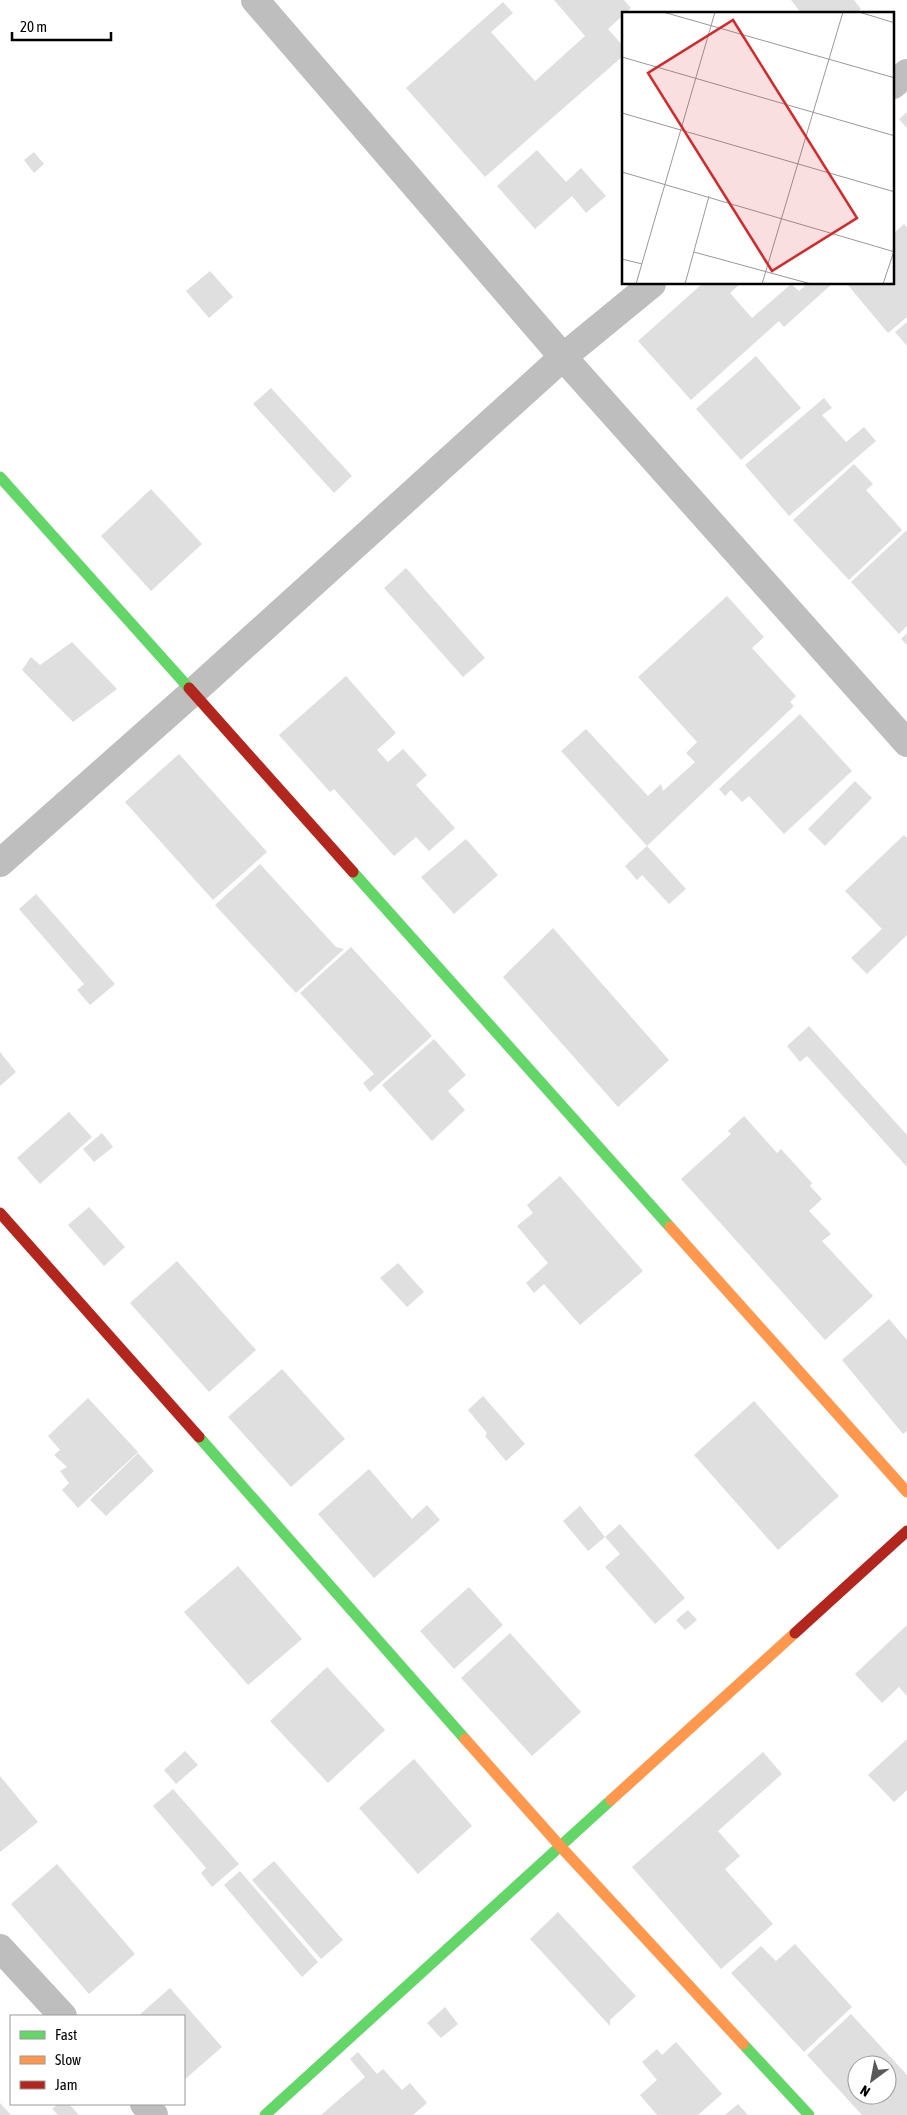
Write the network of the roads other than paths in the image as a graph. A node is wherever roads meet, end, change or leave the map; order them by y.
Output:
1 (255, 0) edge
2 (907, 73) edge
3 (894, 84) edge
4 (651, 285) edge
5 (563, 357) junction
6 (0, 477) edge
7 (193, 692) junction
8 (907, 743) edge
9 (0, 863) edge
10 (0, 1213) edge
11 (907, 1492) edge
12 (907, 1531) edge
13 (560, 1846) junction
14 (0, 1948) edge
15 (62, 2015) edge
16 (145, 2105) edge
17 (154, 2115) edge
18 (265, 2115) edge
19 (809, 2115) edge

1 - 5 street
2 - 3 street
4 - 5 street
5 - 7 street
5 - 8 street
6 - 7 street
7 - 9 street
7 - 11 street
10 - 13 street
12 - 13 street
13 - 18 street
13 - 19 street
14 - 15 street
16 - 17 street

